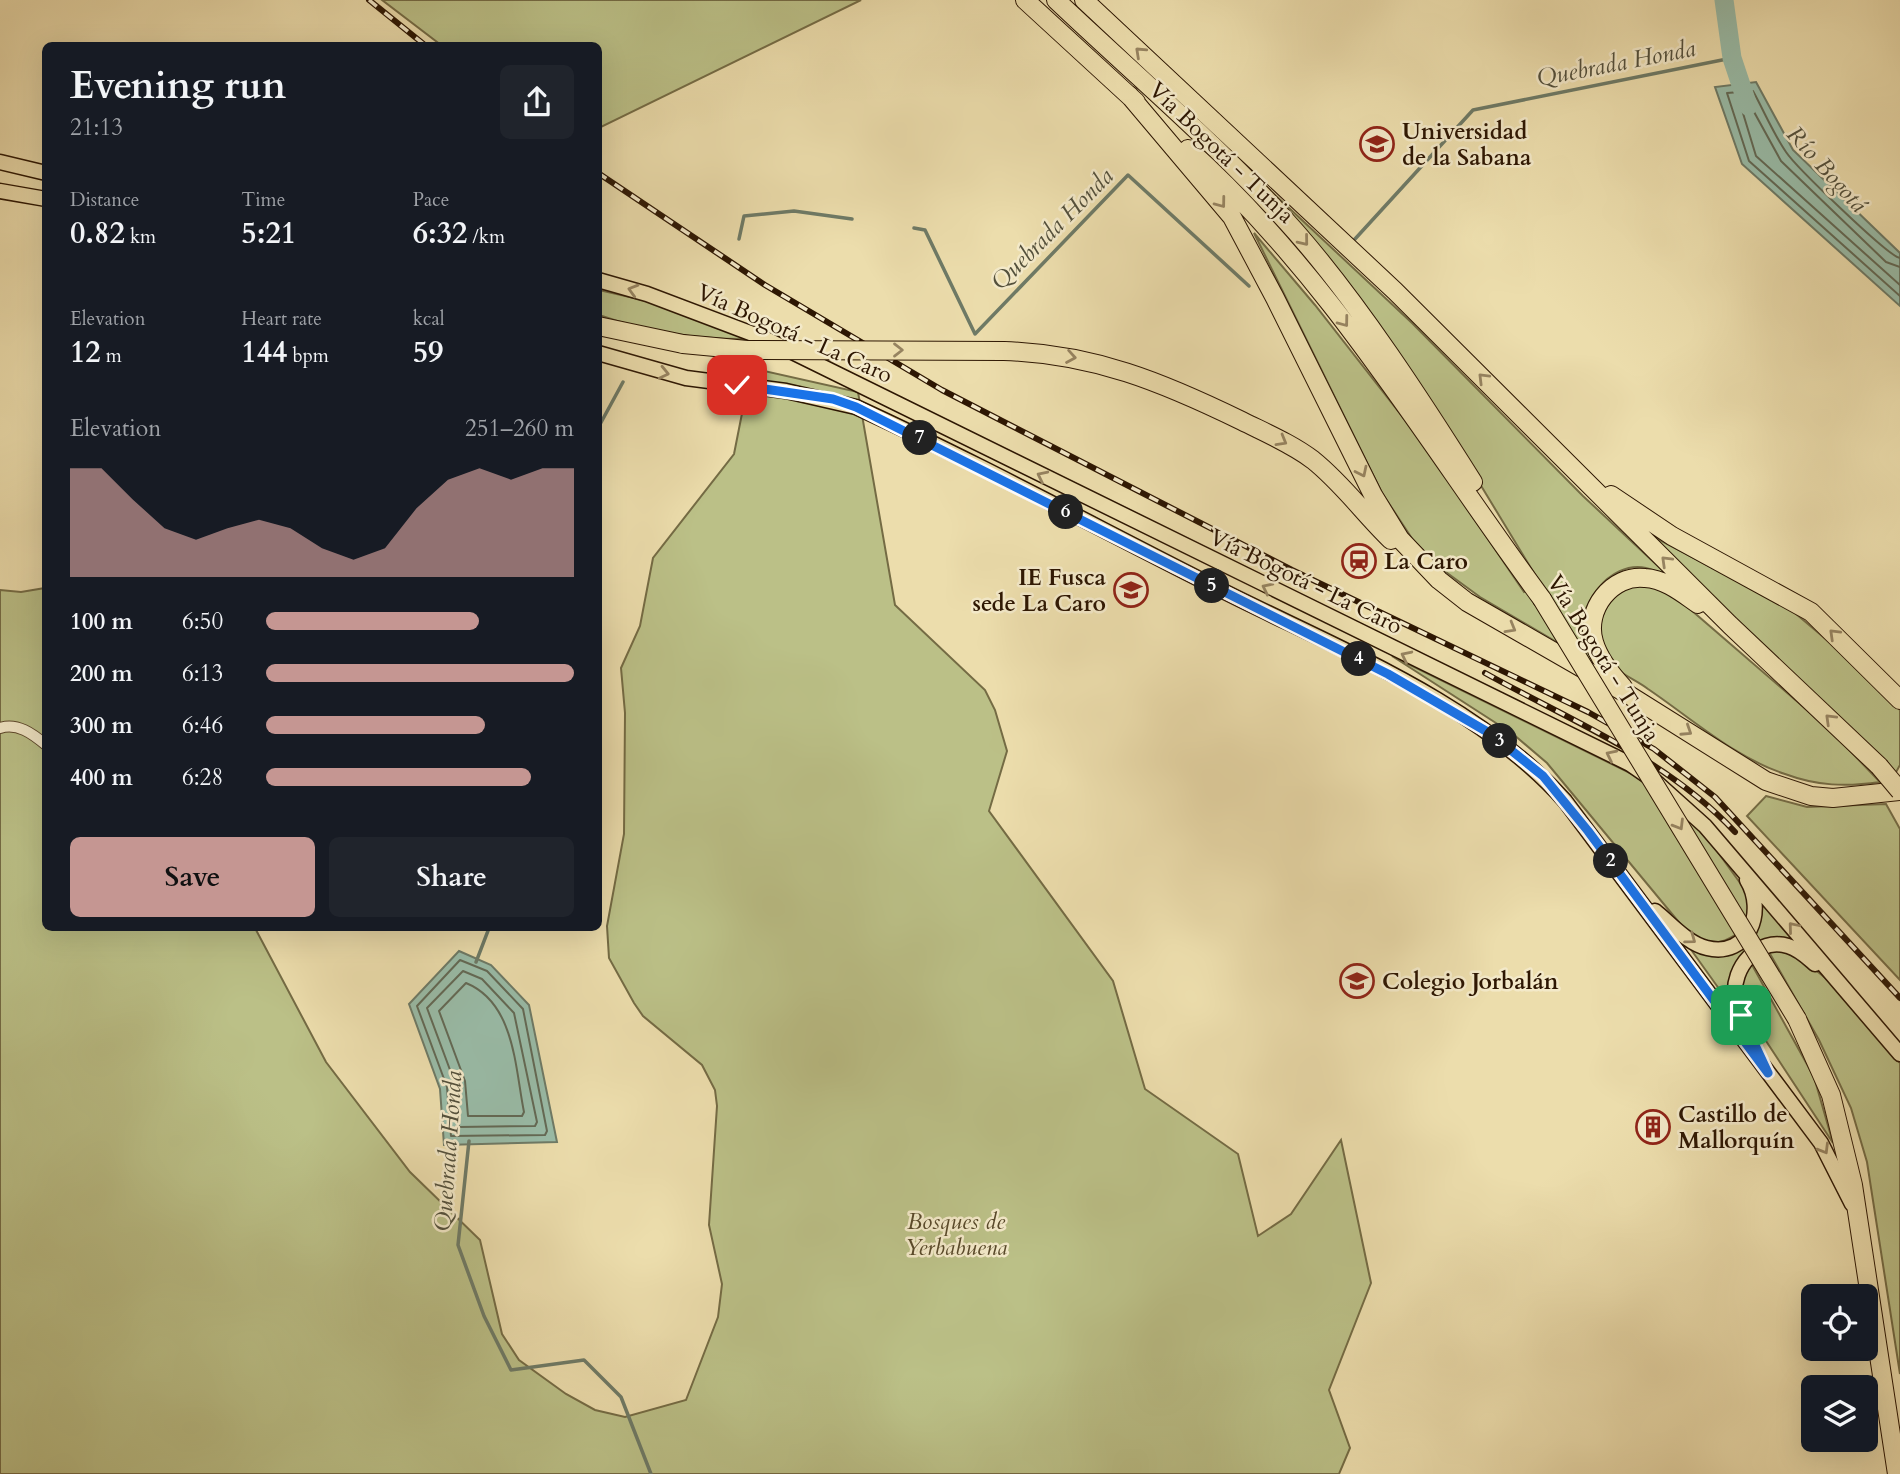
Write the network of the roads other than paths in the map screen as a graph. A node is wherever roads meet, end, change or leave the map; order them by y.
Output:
1 (1026, 0) edge
2 (1056, 0) edge
3 (1084, 0) edge
4 (1129, 95) junction
5 (0, 162) edge
6 (42, 172) edge
7 (0, 191) edge
8 (42, 198) edge
9 (602, 281) edge
10 (602, 327) edge
11 (602, 354) edge
12 (1531, 426) junction
13 (1439, 580) junction
14 (1542, 599) junction
15 (1730, 625) junction
16 (1629, 695) junction
17 (1900, 700) edge
18 (0, 727) edge
19 (42, 742) edge
20 (1900, 776) edge
21 (1900, 791) edge
22 (1877, 794) junction
23 (1728, 850) junction
24 (1637, 897) junction
25 (1884, 1035) junction
26 (1900, 1054) edge
27 (1768, 1073) junction
28 (1858, 1218) junction
29 (1897, 1474) edge

1 - 4 highway, Vía Bogotá - Tunja
2 -> 14 highway
12 -> 3 highway, Vía Bogotá - Tunja
4 -> 13 highway
4 -> 14 highway, Vía Bogotá - Tunja
5 - 6 main road
7 - 8 main road
23 -> 9 main road, Vía Bogotá - La Caro
10 -> 13 highway, bridge
11 -> 24 main road, Vía Bogotá - La Caro
15 -> 12 highway, Vía Bogotá - Tunja
17 -> 12 highway
13 -> 16 highway
14 -> 28 highway, Vía Bogotá - Tunja, bridge
15 - 16 highway
21 -> 15 highway, Vía Bogotá - Tunja, bridge
16 -> 22 highway
18 - 19 street
20 - 22 highway
21 - 22 highway
24 -> 23 main road
25 -> 23 main road, Vía Bogotá - La Caro
24 - 27 main road, Vía Bogotá - La Caro
25 - 26 main road, Vía Bogotá - La Caro
25 - 27 main road
27 -> 28 main road, Vía Bogotá - La Caro
28 - 29 highway, Vía Bogotá - Tunja

